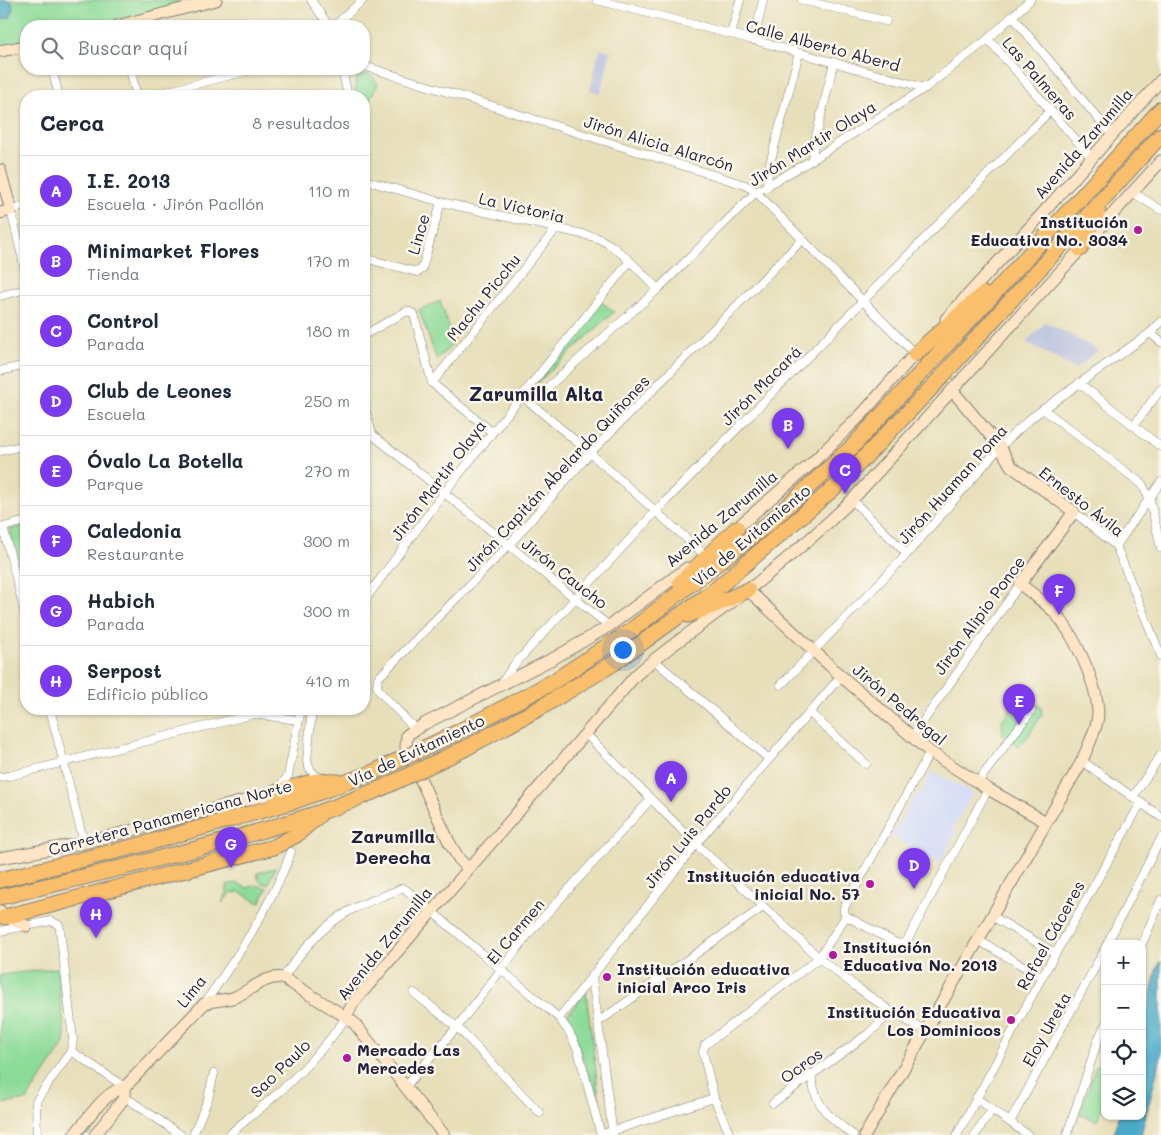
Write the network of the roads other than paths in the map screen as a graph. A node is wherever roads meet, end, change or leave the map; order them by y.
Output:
1 (216, 0) edge
2 (312, 0) edge
3 (363, 0) edge
4 (597, 0) edge
5 (740, 0) edge
6 (763, 0) edge
7 (802, 0) edge
8 (1030, 0) edge
9 (1012, 16) junction
10 (141, 20) edge
11 (325, 20) edge
12 (341, 20) edge
13 (886, 21) dead end
14 (730, 34) junction
15 (988, 39) junction
16 (754, 40) junction
17 (20, 47) edge
18 (0, 52) edge
19 (799, 53) junction
20 (834, 62) junction
21 (370, 68) edge
22 (54, 75) edge
23 (132, 75) edge
24 (231, 75) edge
25 (343, 75) edge
26 (1161, 80) edge
27 (925, 88) junction
28 (57, 90) edge
29 (135, 90) edge
30 (173, 90) edge
31 (347, 90) edge
32 (1161, 109) edge
33 (1050, 110) junction
34 (1112, 135) junction
35 (1161, 135) edge
36 (1091, 157) junction
37 (812, 160) junction
38 (1161, 161) edge
39 (0, 170) edge
40 (370, 182) edge
41 (767, 187) junction
42 (756, 192) junction
43 (1132, 192) junction
44 (1107, 195) junction
45 (441, 202) junction
46 (20, 207) edge
47 (1161, 210) edge
48 (5, 211) edge
49 (556, 229) junction
50 (802, 240) junction
51 (1080, 249) junction
52 (20, 256) edge
53 (370, 260) edge
54 (630, 261) junction
55 (1020, 266) junction
56 (658, 289) junction
57 (20, 291) edge
58 (0, 296) edge
59 (863, 301) junction
60 (1161, 322) edge
61 (370, 332) edge
62 (1150, 333) junction
63 (1161, 342) edge
64 (915, 354) junction
65 (20, 367) edge
66 (0, 372) edge
67 (1079, 382) junction
68 (432, 383) junction
69 (1161, 389) edge
70 (952, 390) junction
71 (521, 396) junction
72 (530, 403) junction
73 (1044, 409) junction
74 (1134, 425) junction
75 (370, 427) edge
76 (492, 432) junction
77 (372, 434) joint
78 (20, 446) edge
79 (1000, 447) junction
80 (1161, 447) edge
81 (0, 451) edge
82 (590, 453) junction
83 (1161, 482) edge
84 (444, 493) junction
85 (852, 500) junction
86 (1150, 500) junction
87 (656, 511) junction
88 (1074, 512) junction
89 (20, 522) edge
90 (2, 527) edge
91 (737, 528) junction
92 (508, 546) junction
93 (1116, 546) junction
94 (1161, 548) edge
95 (907, 554) junction
96 (705, 555) junction
97 (1020, 584) junction
98 (748, 590) junction
99 (370, 593) edge
100 (20, 594) edge
101 (574, 598) junction
102 (668, 603) junction
103 (673, 621) junction
104 (609, 626) junction
105 (811, 654) junction
106 (1161, 656) edge
107 (654, 660) junction
108 (841, 676) junction
109 (781, 685) dead end
110 (500, 686) junction
111 (1031, 711) dead end
112 (810, 713) junction
113 (52, 715) edge
114 (250, 715) edge
115 (261, 715) edge
116 (299, 715) edge
117 (311, 715) edge
118 (298, 720) junction
119 (415, 729) junction
120 (585, 734) junction
121 (912, 737) junction
122 (930, 752) junction
123 (1161, 755) edge
124 (769, 759) junction
125 (1082, 761) junction
126 (64, 762) junction
127 (866, 764) dead end
128 (0, 777) edge
129 (331, 782) junction
130 (347, 783) junction
131 (983, 786) junction
132 (274, 793) junction
133 (1132, 797) junction
134 (651, 799) junction
135 (1141, 803) junction
136 (324, 811) junction
137 (1161, 816) edge
138 (1046, 822) junction
139 (1161, 838) edge
140 (84, 843) junction
141 (696, 844) junction
142 (291, 852) dead end
143 (0, 858) edge
144 (468, 868) junction
145 (0, 880) edge
146 (0, 897) edge
147 (1161, 900) edge
148 (763, 908) junction
149 (430, 912) junction
150 (2, 915) edge
151 (846, 916) junction
152 (992, 916) junction
153 (27, 926) junction
154 (0, 931) edge
155 (978, 940) junction
156 (1109, 940) edge
157 (1144, 940) edge
158 (1055, 953) junction
159 (1101, 956) edge
160 (819, 958) junction
161 (501, 970) junction
162 (592, 976) junction
163 (1042, 977) junction
164 (283, 978) junction
165 (414, 993) dead end
166 (204, 1004) junction
167 (889, 1010) junction
168 (346, 1017) junction
169 (559, 1018) junction
170 (598, 1022) junction
171 (457, 1027) junction
172 (1103, 1030) edge
173 (925, 1031) junction
174 (71, 1051) junction
175 (214, 1073) dead end
176 (811, 1074) junction
177 (406, 1086) junction
178 (125, 1092) junction
179 (714, 1098) junction
180 (976, 1098) junction
181 (773, 1102) dead end
182 (992, 1110) junction
183 (540, 1113) dead end
184 (1010, 1122) junction
185 (612, 1133) edge
186 (37, 1135) edge
187 (74, 1135) edge
188 (95, 1135) edge
189 (181, 1135) edge
190 (193, 1135) edge
191 (229, 1135) edge
192 (444, 1135) edge
193 (601, 1135) edge
194 (730, 1135) edge
195 (853, 1135) edge
196 (865, 1135) edge
197 (957, 1135) edge
198 (975, 1135) edge
199 (1028, 1135) edge
200 (1067, 1135) edge

1 - 10 main road
2 - 11 street
3 - 12 street
4 - 14 street, Calle Alberto Aberd
5 - 14 street
6 - 16 street
7 - 13 street
8 - 9 street, Jirón Martir Olaya
9 - 15 street, Jirón Martir Olaya
9 - 34 street
14 - 16 street, Calle Alberto Aberd
15 - 27 street, Jirón Martir Olaya
15 - 33 street, Las Palmeras
16 - 19 street, Calle Alberto Aberd
17 - 18 main road
19 - 20 street, Calle Alberto Aberd
19 - 41 street
20 - 27 street, Calle Alberto Aberd
20 - 37 street
21 - 42 street, Jirón Alicia Alarcón
22 - 28 street
23 - 29 street
24 - 30 street
25 - 31 street
26 - 34 main road, Avenida Zarumilla
27 - 37 street, Jirón Martir Olaya
32 - 55 highway, Vía de Evitamiento
33 - 36 street, Las Palmeras
33 - 59 street, Jirón Macará
34 - 36 main road, Avenida Zarumilla
35 - 44 highway, Vía de Evitamiento
36 - 64 main road, Avenida Zarumilla
37 - 41 street, Jirón Martir Olaya
38 - 43 main road, Avenida Zarumilla
39 - 48 main road
40 - 45 street, La Victoria
41 - 42 street, Jirón Martir Olaya
42 - 50 street, Jirón Alicia Alarcón
42 - 56 street, Jirón Martir Olaya
43 - 47 street
43 - 51 main road, Avenida Zarumilla
44 - 51 highway
44 - 103 highway, Vía de Evitamiento
45 - 49 street, La Victoria
45 - 53 street, Lince
46 - 48 street
48 - 52 street
49 - 54 street, La Victoria
49 - 68 street, Machu Picchu
50 - 59 street, Jirón Alicia Alarcón
50 - 82 street, Jirón Capitán Abelardo Quiñones
51 - 70 main road, Avenida Zarumilla
54 - 56 street, La Victoria
54 - 71 street, Jirón Martir Olaya
55 - 64 highway
55 - 102 highway, Vía de Evitamiento
56 - 72 street, Jirón Martir Olaya
57 - 58 street
59 - 64 street, Jirón Alicia Alarcón
59 - 87 street, Jirón Macará
60 - 62 street, Jirón Huaman Poma
61 - 68 street
62 - 63 street
62 - 67 street, Jirón Huaman Poma
64 - 91 main road, Avenida Zarumilla
65 - 66 street
67 - 73 street, Jirón Huaman Poma
67 - 74 street
68 - 76 street
69 - 74 street
70 - 79 main road, Ernesto Ávila
70 - 85 main road, Avenida Zarumilla
71 - 72 street
71 - 76 street, Jirón Martir Olaya
72 - 82 street
73 - 79 street, Jirón Huaman Poma
73 - 86 street
74 - 80 street
75 - 77 street
76 - 84 street, Jirón Martir Olaya
77 - 84 street, Jirón Caucho
78 - 81 street
79 - 88 main road, Ernesto Ávila
79 - 95 street, Jirón Huaman Poma
82 - 87 street
82 - 92 street, Jirón Capitán Abelardo Quiñones
83 - 86 street
84 - 92 street, Jirón Caucho
84 - 99 street, Jirón Martir Olaya
85 - 95 street
85 - 98 main road, Avenida Zarumilla
86 - 93 street
86 - 94 street
87 - 96 street
87 - 101 street, Jirón Macará
88 - 93 street, Ernesto Ávila
88 - 97 main road, Jirón Alipio Ponce
89 - 90 street
90 - 100 street
91 - 96 main road, Avenida Zarumilla
91 - 102 highway
92 - 101 street, Jirón Caucho
92 - 119 street, Jirón Capitán Abelardo Quiñones
93 - 106 street, Ernesto Ávila
95 - 105 street, Jirón Huaman Poma
96 - 104 main road, Avenida Zarumilla
97 - 121 street, Jirón Alipio Ponce
97 - 125 main road
98 - 103 highway
98 - 105 main road, Jirón Pedregal
98 - 107 main road, Avenida Zarumilla
101 - 104 street, Jirón Caucho
101 - 110 street, Jirón Macará
102 - 130 highway, Vía de Evitamiento, bridge
103 - 136 highway, Vía de Evitamiento, bridge
104 - 110 main road, Avenida Zarumilla
105 - 108 main road, Jirón Pedregal
105 - 109 street, Jirón Huaman Poma
107 - 120 main road, Avenida Zarumilla
107 - 124 street
108 - 112 street, Jirón Luis Pardo
108 - 121 main road, Jirón Pedregal
110 - 119 main road, Avenida Zarumilla
111 - 131 street
112 - 124 street, Jirón Luis Pardo
112 - 127 street
113 - 126 street
114 - 126 street
115 - 118 street
116 - 118 street
117 - 129 street
118 - 132 street
119 - 144 main road
120 - 134 street
120 - 144 main road, Avenida Zarumilla
121 - 122 main road, Jirón Pedregal
122 - 131 main road, Jirón Pedregal
122 - 151 street
123 - 133 street
124 - 141 street, Jirón Luis Pardo
125 - 133 street
125 - 138 main road
126 - 128 street
126 - 140 street
129 - 130 highway
129 - 132 highway
130 - 145 highway, Carretera Panamericana Norte
131 - 138 main road, Jirón Pedregal
131 - 151 street
132 - 140 main road
133 - 135 street
134 - 141 street
134 - 161 street, El Carmen
135 - 137 street
135 - 158 street, Rafael Cáceres
136 - 146 highway
136 - 150 highway
138 - 152 main road
139 - 156 street
140 - 143 main road
141 - 148 street
141 - 162 street, Jirón Luis Pardo
142 - 166 street, Lima
144 - 149 main road, Avenida Zarumilla
147 - 157 street
148 - 160 street
148 - 170 street
149 - 161 street
149 - 164 street
149 - 168 main road, Avenida Zarumilla
150 - 153 main road
151 - 160 street
152 - 155 main road
152 - 158 street
153 - 154 street
153 - 174 street
155 - 163 street
155 - 173 main road
158 - 163 street, Rafael Cáceres
159 - 184 street, Eloy Ureta
160 - 167 street
160 - 179 street
161 - 169 street
161 - 171 street, El Carmen
162 - 169 street, Jirón Luis Pardo
162 - 170 street
163 - 180 street, Rafael Cáceres
164 - 166 main road
164 - 168 main road
165 - 171 street
166 - 178 main road, Lima
167 - 173 street
167 - 176 street, Ocros
168 - 177 main road
168 - 191 street, Sao Paulo
169 - 193 street
170 - 185 street
171 - 177 street, El Carmen
171 - 183 street
172 - 200 street
173 - 196 main road
174 - 178 street
174 - 186 street
175 - 190 street
176 - 181 street, Ocros
176 - 195 street
177 - 192 main road
178 - 187 main road
178 - 188 main road, Lima
178 - 189 street
179 - 185 street
179 - 194 street
180 - 182 street
180 - 197 street, Rafael Cáceres
182 - 184 street
182 - 198 street
184 - 199 street
185 - 193 street

